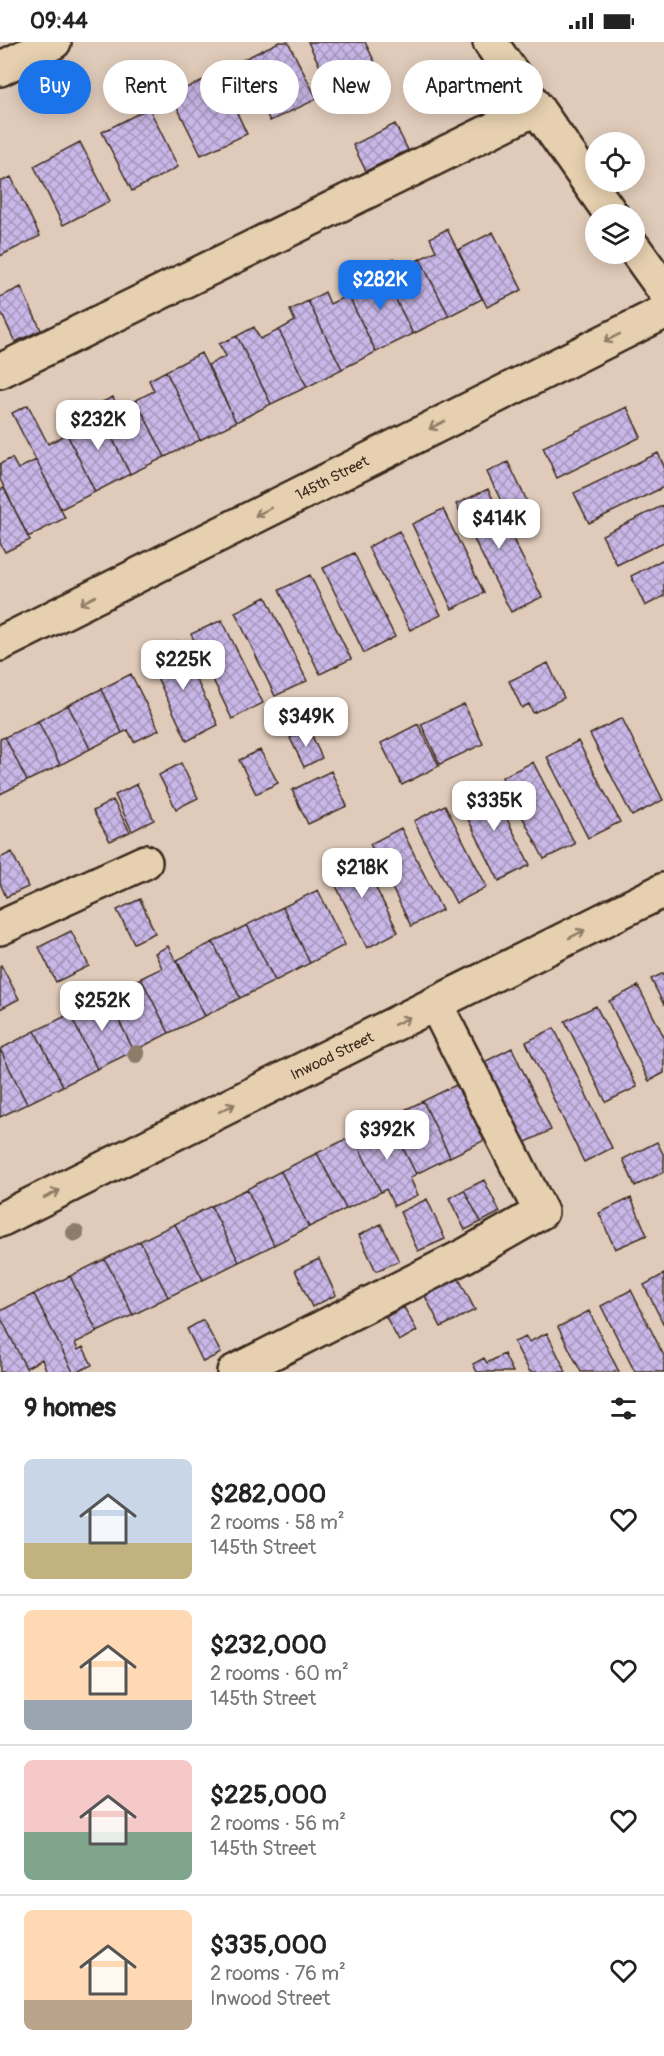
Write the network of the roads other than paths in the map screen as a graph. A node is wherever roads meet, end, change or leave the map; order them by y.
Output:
1 (54, 42) edge
2 (490, 42) edge
3 (503, 60) edge
4 (0, 69) edge
5 (525, 114) edge
6 (541, 114) edge
7 (604, 204) edge
8 (645, 263) edge
9 (664, 290) edge
10 (664, 312) edge
11 (0, 371) edge
12 (0, 644) edge
13 (145, 862) dead end
14 (664, 890) edge
15 (0, 928) edge
16 (436, 1005) junction
17 (0, 1220) edge
18 (234, 1372) edge

1 - 4 street
2 - 3 street
5 - 11 street
6 - 7 street
8 - 9 street
10 -> 12 street, 145th Street
13 - 15 street
16 -> 14 street, Inwood Street
17 -> 16 street, Inwood Street
16 - 18 street

